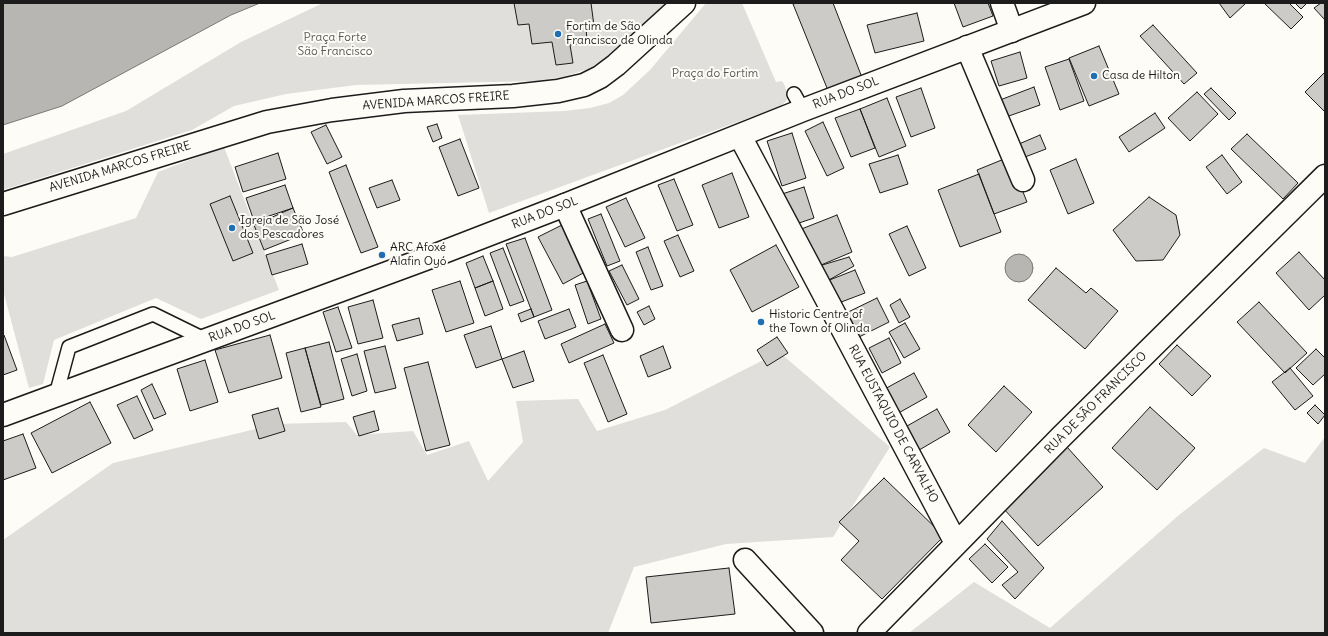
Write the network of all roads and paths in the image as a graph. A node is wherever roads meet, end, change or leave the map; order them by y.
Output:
1 (684, 3) edge
2 (1002, 3) edge
3 (1084, 3) edge
4 (1012, 31) junction
5 (967, 47) junction
6 (740, 136) junction
7 (1325, 176) edge
8 (1023, 180) dead end
9 (3, 204) edge
10 (565, 205) junction
11 (622, 330) dead end
12 (206, 340) junction
13 (56, 395) junction
14 (3, 415) edge
15 (956, 543) junction
16 (745, 560) dead end
17 (812, 633) edge
18 (870, 633) edge

1 - 9 main road, AVENIDA MARCOS FREIRE
2 - 4 main road
3 - 4 main road, RUA DO SOL
4 - 5 main road, RUA DO SOL
5 - 6 main road, RUA DO SOL
5 - 8 main road
6 - 10 main road, RUA DO SOL
6 - 15 main road, RUA EUSTAQUIO DE CARVALHO
7 - 15 main road, RUA DE SÃO FRANCISCO
10 - 11 main road
10 - 12 main road, RUA DO SOL
12 - 13 main road, RUA DO SOL
12 - 13 lane
13 - 14 main road, RUA DO SOL
15 - 18 main road, RUA DE SÃO FRANCISCO
16 - 17 main road

